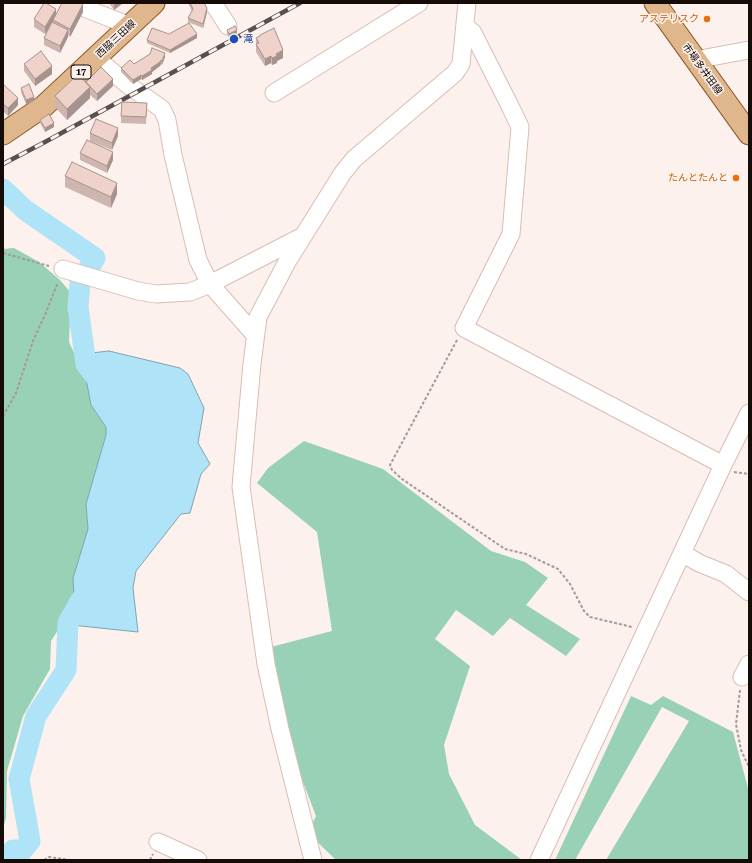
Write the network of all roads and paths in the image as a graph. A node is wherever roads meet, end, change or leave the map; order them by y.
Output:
1 (72, 3) edge
2 (154, 3) edge
3 (213, 3) edge
4 (419, 3) edge
5 (467, 3) edge
6 (655, 3) edge
7 (130, 26) junction
8 (228, 26) dead end
9 (465, 26) junction
10 (749, 50) edge
11 (96, 58) junction
12 (695, 60) junction
13 (274, 93) dead end
14 (3, 134) edge
15 (749, 134) edge
16 (303, 236) junction
17 (3, 253) edge
18 (63, 269) junction
19 (210, 284) junction
20 (464, 328) junction
21 (255, 335) junction
22 (749, 413) edge
23 (3, 416) edge
24 (723, 465) junction
25 (682, 553) junction
26 (749, 592) edge
27 (646, 630) junction
28 (745, 670) edge
29 (749, 767) edge
30 (158, 842) dead end
31 (44, 860) edge
32 (69, 860) edge
33 (198, 860) edge
34 (313, 860) edge
35 (539, 860) edge

1 - 7 street
2 - 7 main road, 西脇三田線 / 17
3 - 8 street
4 - 13 street
5 - 9 street
6 - 12 main road, 市場多井田線
7 - 11 main road, 西脇三田線 / 17
9 - 16 street
9 - 20 street
10 - 12 street
11 - 14 main road, 西脇三田線 / 17
11 - 19 street
12 - 15 main road, 市場多井田線
16 - 19 street
16 - 21 street
17 - 18 path
18 - 19 street
18 - 23 path
19 - 21 street
20 - 24 street
20 - 27 path
21 - 34 street
22 - 24 street
24 - 25 street
25 - 26 street
25 - 27 street
27 - 35 street
28 - 29 path
30 - 33 street
31 - 32 path

